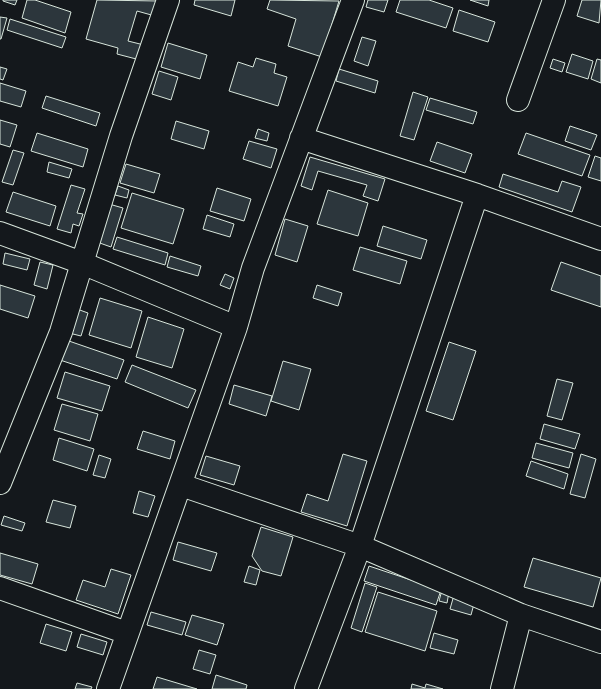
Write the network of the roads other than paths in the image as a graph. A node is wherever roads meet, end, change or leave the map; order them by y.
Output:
1 (168, 0) edge
2 (354, 0) edge
3 (554, 0) edge
4 (518, 100) dead end
5 (301, 138) junction
6 (477, 195) junction
7 (0, 233) edge
8 (601, 239) edge
9 (82, 263) junction
10 (236, 327) junction
11 (0, 483) edge
12 (181, 485) junction
13 (360, 546) junction
14 (0, 588) edge
15 (521, 615) junction
16 (127, 633) junction
17 (601, 642) edge
18 (108, 689) edge
19 (306, 689) edge
20 (502, 689) edge

1 - 9 street
2 - 5 street
3 - 4 street
5 - 6 street
5 - 10 street
6 - 8 street
6 - 13 street
7 - 9 street
9 - 10 street
9 - 11 street
10 - 12 street
12 - 13 street
12 - 16 street
13 - 15 street
13 - 19 street
14 - 16 street
15 - 17 street
15 - 20 street
16 - 18 street

